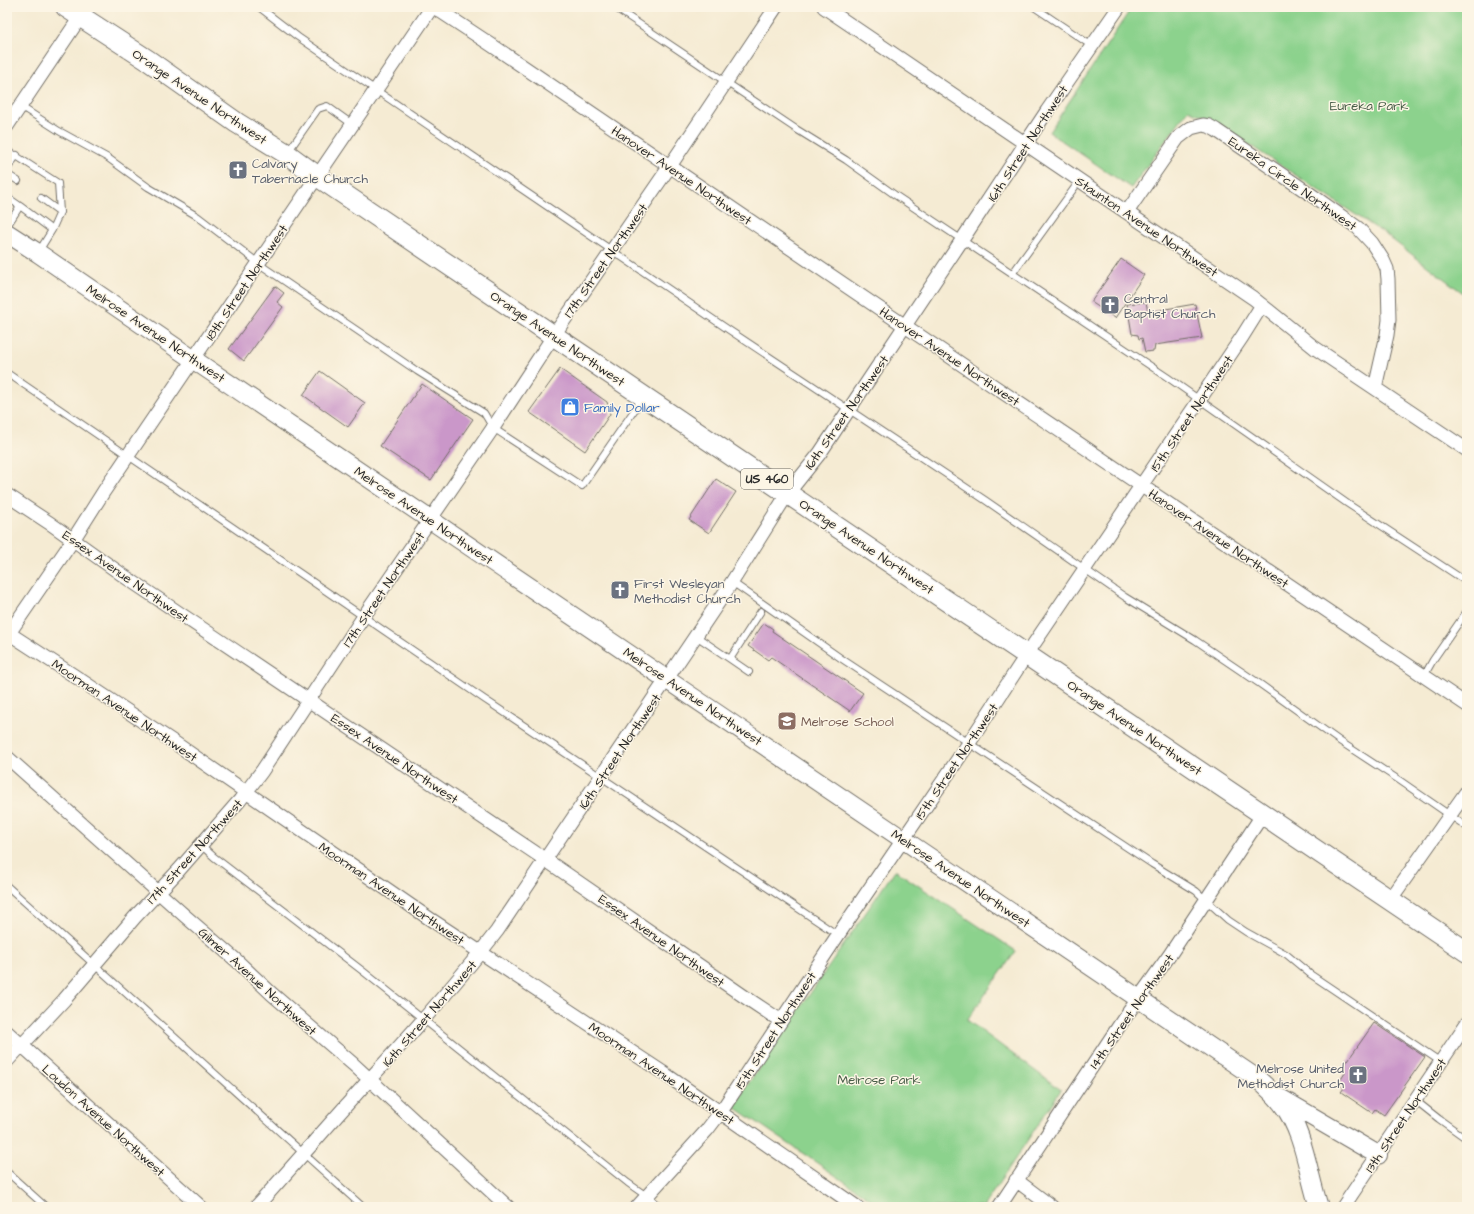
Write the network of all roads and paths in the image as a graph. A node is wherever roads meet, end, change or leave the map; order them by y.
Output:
1 (259, 7) edge
2 (433, 7) edge
3 (614, 7) edge
4 (776, 7) edge
5 (824, 7) edge
6 (1034, 7) edge
7 (1119, 7) edge
8 (78, 10) edge
9 (1092, 46) junction
10 (726, 82) junction
11 (375, 89) junction
12 (20, 106) junction
13 (352, 124) junction
14 (7, 126) edge
15 (1026, 144) junction
16 (7, 150) edge
17 (287, 154) junction
18 (17, 156) junction
19 (670, 166) junction
20 (7, 169) edge
21 (7, 174) edge
22 (317, 176) junction
23 (1080, 180) junction
24 (18, 181) dead end
25 (7, 197) edge
26 (41, 198) dead end
27 (20, 206) junction
28 (60, 212) junction
29 (1127, 212) junction
30 (7, 226) edge
31 (52, 230) junction
32 (7, 233) edge
33 (962, 240) junction
34 (613, 250) junction
35 (38, 253) junction
36 (259, 263) junction
37 (1012, 274) junction
38 (1262, 305) junction
39 (906, 326) junction
40 (554, 335) junction
41 (194, 360) junction
42 (7, 373) edge
43 (1375, 388) junction
44 (644, 396) junction
45 (1199, 400) junction
46 (849, 409) junction
47 (493, 428) junction
48 (1467, 450) edge
49 (128, 456) junction
50 (1142, 486) junction
51 (788, 493) junction
52 (7, 495) edge
53 (430, 520) junction
54 (73, 540) junction
55 (1086, 569) junction
56 (732, 582) junction
57 (1467, 582) edge
58 (1467, 610) edge
59 (761, 611) dead end
60 (364, 616) junction
61 (8, 634) edge
62 (696, 636) junction
63 (1027, 654) junction
64 (730, 659) junction
65 (749, 672) dead end
66 (1424, 676) junction
67 (667, 679) junction
68 (309, 700) junction
69 (1467, 705) edge
70 (970, 743) junction
71 (7, 757) edge
72 (602, 776) junction
73 (1467, 791) edge
74 (246, 792) junction
75 (1263, 814) junction
76 (1450, 816) junction
77 (1467, 827) edge
78 (904, 839) junction
79 (201, 844) junction
80 (546, 860) junction
81 (7, 886) edge
82 (158, 892) junction
83 (1207, 900) junction
84 (1390, 900) junction
85 (838, 935) junction
86 (481, 952) junction
87 (1467, 952) edge
88 (94, 964) junction
89 (1139, 999) junction
90 (424, 1020) junction
91 (781, 1021) junction
92 (1467, 1023) edge
93 (7, 1032) edge
94 (21, 1045) junction
95 (7, 1061) edge
96 (1440, 1062) junction
97 (370, 1080) junction
98 (1275, 1095) junction
99 (1415, 1100) junction
100 (720, 1113) junction
101 (1467, 1139) edge
102 (304, 1154) junction
103 (1378, 1155) junction
104 (7, 1172) edge
105 (1016, 1180) junction
106 (647, 1196) junction
107 (46, 1207) edge
108 (201, 1207) edge
109 (256, 1207) edge
110 (363, 1207) edge
111 (508, 1207) edge
112 (637, 1207) edge
113 (662, 1207) edge
114 (857, 1207) edge
115 (999, 1207) edge
116 (1052, 1207) edge
117 (1318, 1207) edge
118 (1343, 1207) edge

1 - 11 lane
2 - 11 street, 18th Street Northwest
2 - 19 street, Hanover Avenue Northwest
3 - 10 lane
4 - 10 street, 17th Street Northwest
5 - 15 street, Staunton Avenue Northwest
6 - 9 lane
7 - 9 street, 16th Street Northwest
8 - 12 street
8 - 17 main road, Orange Avenue Northwest / US 460
9 - 15 street, 16th Street Northwest
10 - 19 street, 17th Street Northwest
10 - 33 lane
11 - 13 street, 18th Street Northwest
11 - 34 lane
12 - 14 street
12 - 36 lane
13 - 17 lane
13 - 22 street, 18th Street Northwest
15 - 23 street, Staunton Avenue Northwest
15 - 33 street, 16th Street Northwest
16 - 18 lane
17 - 22 main road, Orange Avenue Northwest / US 460
18 - 20 lane
18 - 28 lane
19 - 34 street, 17th Street Northwest
19 - 39 street, Hanover Avenue Northwest
21 - 24 lane
22 - 36 street, 18th Street Northwest
22 - 40 main road, Orange Avenue Northwest / US 460
23 - 29 street, Staunton Avenue Northwest
23 - 37 lane
25 - 27 lane
26 - 28 lane
27 - 30 lane
27 - 31 lane
28 - 31 lane
29 - 38 street, Staunton Avenue Northwest
29 - 43 street, Eureka Circle Northwest
31 - 35 lane
32 - 35 street, Melrose Avenue Northwest
33 - 37 lane
33 - 39 street, 16th Street Northwest
34 - 40 street, 17th Street Northwest
34 - 46 lane
35 - 41 street, Melrose Avenue Northwest
36 - 41 street, 18th Street Northwest
36 - 47 lane
37 - 45 lane
38 - 43 street, Staunton Avenue Northwest
38 - 45 street, 15th Street Northwest
39 - 46 street, 16th Street Northwest
39 - 50 street, Hanover Avenue Northwest
40 - 44 main road, Orange Avenue Northwest / US 460
40 - 47 street, 17th Street Northwest
41 - 49 street, 18th Street Northwest
41 - 53 street, Melrose Avenue Northwest
42 - 49 lane
43 - 48 street, Staunton Avenue Northwest
44 - 47 lane
44 - 51 main road, Orange Avenue Northwest / US 460
45 - 50 street, 15th Street Northwest
45 - 57 lane
46 - 51 street, 16th Street Northwest
46 - 55 lane
47 - 53 street, 17th Street Northwest
49 - 54 street, 18th Street Northwest
49 - 60 lane
50 - 55 street, 15th Street Northwest
50 - 66 street, Hanover Avenue Northwest
51 - 56 street, 16th Street Northwest
51 - 63 main road, Orange Avenue Northwest / US 460
52 - 54 street, Essex Avenue Northwest
53 - 60 street, 17th Street Northwest
53 - 67 street, Melrose Avenue Northwest
54 - 61 street, 18th Street Northwest
54 - 68 street, Essex Avenue Northwest
55 - 63 street, 15th Street Northwest
55 - 76 lane
56 - 62 street, 16th Street Northwest
56 - 70 lane
58 - 66 lane
59 - 64 lane
60 - 68 street, 17th Street Northwest
60 - 72 lane
61 - 74 street, Moorman Avenue Northwest
62 - 64 lane
62 - 67 street, 16th Street Northwest
63 - 70 street, 15th Street Northwest
63 - 75 main road, Orange Avenue Northwest / US 460
64 - 65 lane
66 - 69 street, Hanover Avenue Northwest
67 - 72 street, 16th Street Northwest
67 - 78 street, Melrose Avenue Northwest
68 - 74 street, 17th Street Northwest
68 - 80 street, Essex Avenue Northwest
70 - 78 street, 15th Street Northwest
70 - 83 lane
71 - 82 street, Gilmer Avenue Northwest
72 - 80 street, 16th Street Northwest
72 - 85 lane
73 - 76 street
74 - 79 street, 17th Street Northwest
74 - 86 street, Moorman Avenue Northwest
75 - 83 street, 14th Street Northwest
75 - 84 main road, Orange Avenue Northwest / US 460
76 - 77 lane
76 - 84 street
78 - 85 street, 15th Street Northwest
78 - 89 street, Melrose Avenue Northwest
79 - 82 street, 17th Street Northwest
79 - 90 lane
80 - 86 street, 16th Street Northwest
80 - 91 street, Essex Avenue Northwest
81 - 88 lane
82 - 88 street, 17th Street Northwest
82 - 97 street, Gilmer Avenue Northwest
83 - 89 street, 14th Street Northwest
83 - 96 lane
84 - 87 main road, Orange Avenue Northwest / US 460
85 - 91 street, 15th Street Northwest
86 - 90 street, 16th Street Northwest
86 - 100 street, Moorman Avenue Northwest
88 - 94 street, 17th Street Northwest
88 - 102 lane
89 - 98 street, Melrose Avenue Northwest
89 - 105 street, 14th Street Northwest
90 - 97 street, 16th Street Northwest
90 - 106 lane
91 - 100 street, 15th Street Northwest
92 - 96 street, 13th Street Northwest
93 - 94 street, Loudon Avenue Northwest
94 - 95 street, 17th Street Northwest
94 - 108 street, Loudon Avenue Northwest
96 - 99 street, 13th Street Northwest
97 - 102 street, 16th Street Northwest
97 - 111 street, Gilmer Avenue Northwest
98 - 103 street
98 - 117 street, Melrose Avenue Northwest
99 - 101 lane
99 - 103 street, 13th Street Northwest
100 - 106 street, 15th Street Northwest
100 - 114 street, Moorman Avenue Northwest
102 - 109 street, 16th Street Northwest
102 - 110 lane
103 - 118 street, 13th Street Northwest
104 - 107 lane
105 - 115 street, 14th Street Northwest
105 - 116 street
106 - 112 street, 15th Street Northwest
106 - 113 lane

